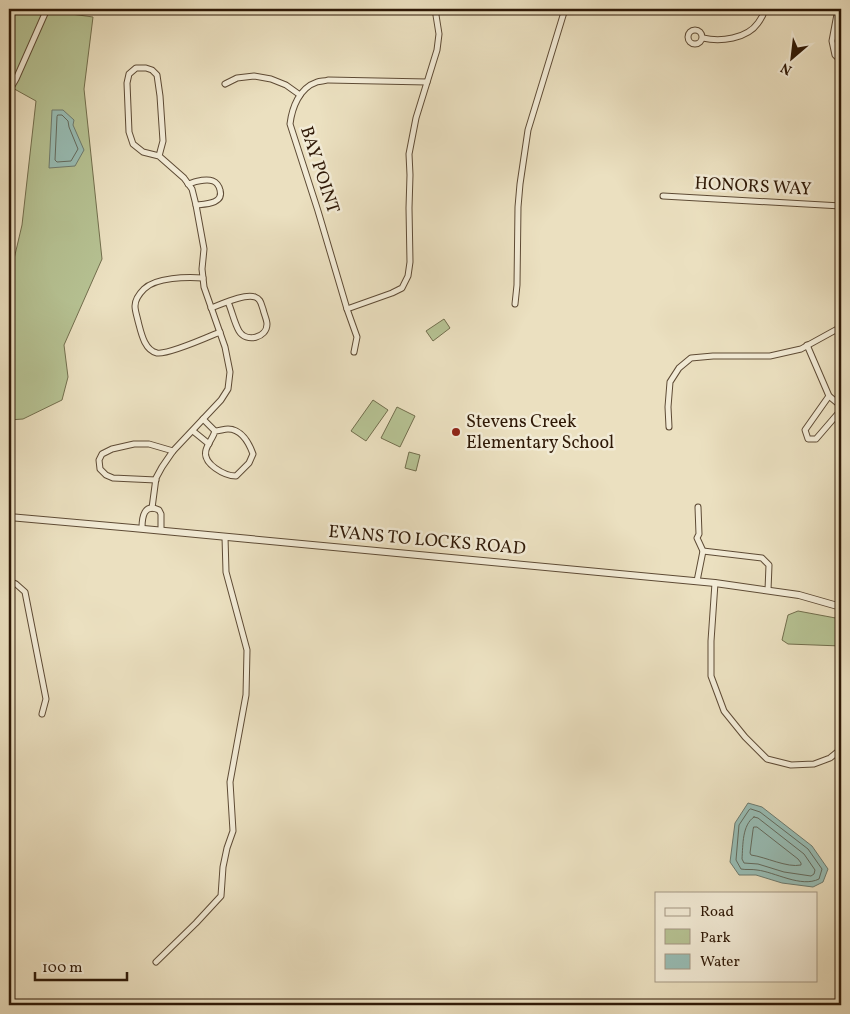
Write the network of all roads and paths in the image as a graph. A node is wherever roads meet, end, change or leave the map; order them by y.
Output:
1 (47, 9) edge
2 (435, 9) edge
3 (565, 9) edge
4 (765, 9) edge
5 (838, 9) edge
6 (703, 38) dead end
7 (841, 61) edge
8 (426, 82) junction
9 (225, 84) dead end
10 (9, 91) edge
11 (300, 95) junction
12 (158, 156) junction
13 (188, 184) junction
14 (663, 196) dead end
15 (196, 205) junction
16 (841, 206) edge
17 (203, 278) junction
18 (228, 302) junction
19 (515, 304) dead end
20 (211, 308) junction
21 (347, 309) junction
22 (841, 327) edge
23 (220, 332) junction
24 (807, 345) junction
25 (354, 352) dead end
26 (829, 396) junction
27 (841, 406) edge
28 (841, 410) edge
29 (203, 419) junction
30 (669, 427) dead end
31 (193, 430) junction
32 (215, 432) junction
33 (209, 444) junction
34 (173, 451) junction
35 (156, 480) junction
36 (698, 507) dead end
37 (152, 508) junction
38 (9, 517) edge
39 (142, 528) junction
40 (161, 530) junction
41 (225, 537) junction
42 (702, 551) junction
43 (9, 581) edge
44 (697, 581) junction
45 (715, 583) junction
46 (768, 590) junction
47 (841, 608) edge
48 (42, 714) dead end
49 (841, 749) edge
50 (156, 962) dead end

1 - 10 street
2 - 8 street
3 - 19 street
4 - 6 street
5 - 7 street
8 - 11 street
8 - 21 street
9 - 11 street
11 - 21 street, BAY POINT
12 - 12 street
12 - 13 street
13 - 15 street
13 - 15 street
14 - 16 street, HONORS WAY
15 - 17 street
17 - 20 street
17 - 23 street
18 - 18 street
18 - 20 street
20 - 23 street
21 - 25 street, BAY POINT
22 - 24 street
23 - 29 street
24 - 26 street
24 - 30 street
26 - 27 street
26 - 28 street
29 - 31 street
29 - 32 street
31 - 33 street
31 - 34 street
32 - 33 street
32 - 33 street
34 - 35 street
34 - 35 street
35 - 37 street
36 - 42 street
37 - 39 street
37 - 40 street
38 - 39 street, EVANS TO LOCKS ROAD
39 - 40 street, EVANS TO LOCKS ROAD
40 - 41 street, EVANS TO LOCKS ROAD
41 - 44 street, EVANS TO LOCKS ROAD
41 - 50 street
42 - 44 street
42 - 46 street
43 - 48 street
44 - 45 street, EVANS TO LOCKS ROAD
45 - 46 street, EVANS TO LOCKS ROAD
45 - 49 street
46 - 47 street, EVANS TO LOCKS ROAD

